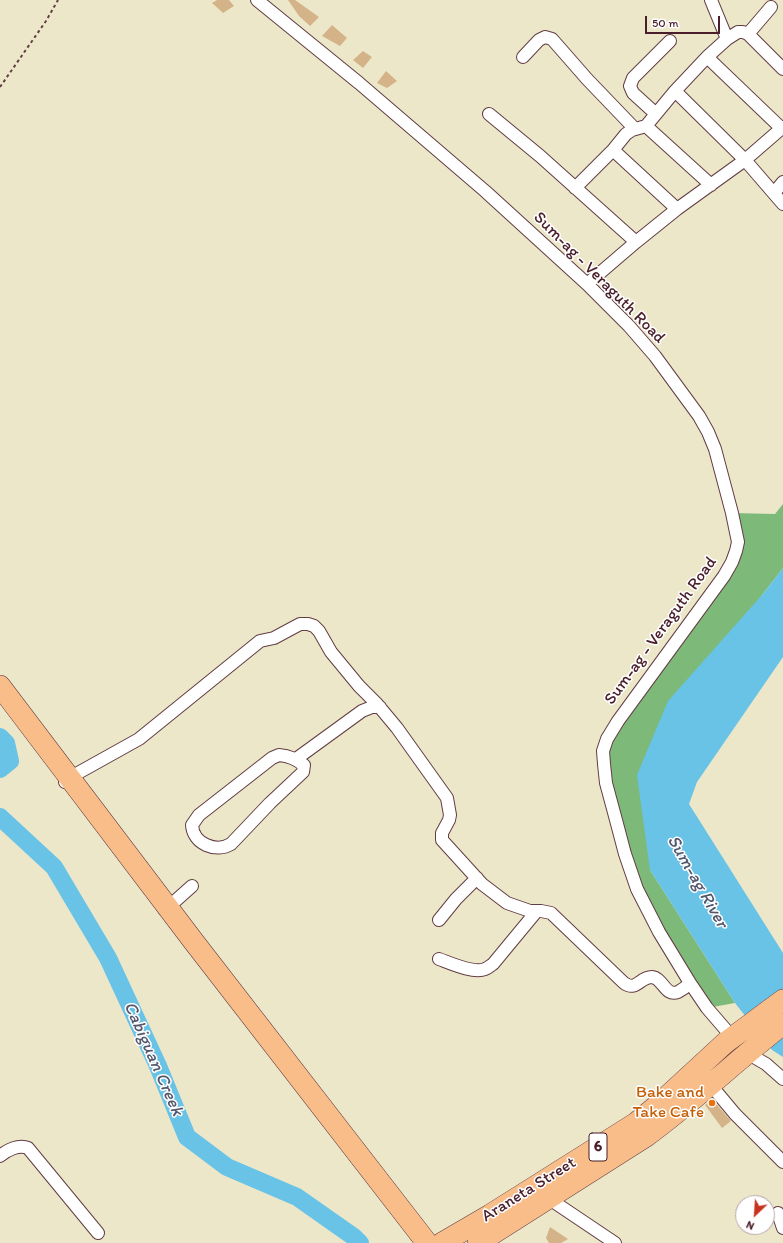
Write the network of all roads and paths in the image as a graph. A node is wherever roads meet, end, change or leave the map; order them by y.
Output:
1 (58, 0) edge
2 (257, 0) edge
3 (711, 0) edge
4 (771, 7) dead end
5 (748, 34) junction
6 (727, 39) junction
7 (670, 41) dead end
8 (523, 57) dead end
9 (707, 57) junction
10 (783, 69) edge
11 (0, 87) edge
12 (674, 91) junction
13 (489, 114) dead end
14 (656, 114) junction
15 (641, 127) junction
16 (782, 128) edge
17 (614, 150) junction
18 (745, 160) junction
19 (783, 182) edge
20 (711, 185) junction
21 (575, 188) junction
22 (774, 193) junction
23 (783, 204) edge
24 (678, 209) junction
25 (636, 242) junction
26 (587, 284) junction
27 (0, 686) edge
28 (0, 698) edge
29 (380, 707) junction
30 (296, 759) junction
31 (66, 781) junction
32 (477, 878) junction
33 (192, 886) dead end
34 (164, 909) junction
35 (536, 912) junction
36 (439, 920) dead end
37 (439, 959) dead end
38 (690, 983) junction
39 (783, 1000) edge
40 (783, 1024) edge
41 (736, 1034) junction
42 (750, 1050) junction
43 (783, 1079) edge
44 (710, 1084) junction
45 (0, 1156) edge
46 (783, 1162) edge
47 (541, 1193) junction
48 (778, 1212) dead end
49 (783, 1228) edge
50 (98, 1232) dead end
51 (408, 1243) edge
52 (427, 1243) edge
53 (442, 1243) edge
54 (478, 1243) edge
55 (615, 1243) edge

1 - 11 path
2 - 26 street, Sum-ag - Veraguth Road
3 - 6 street
4 - 5 street
5 - 6 street
5 - 10 street
6 - 9 street
7 - 14 street
8 - 15 street
9 - 12 street
9 - 16 street
12 - 14 street
12 - 18 street
13 - 21 street
14 - 15 street
15 - 17 street
15 - 20 street
16 - 18 street
17 - 21 street
17 - 24 street
18 - 20 street
18 - 22 street
19 - 22 street
20 - 24 street
21 - 25 street
22 - 23 street
24 - 25 street
25 - 26 street
26 - 38 street, Sum-ag - Veraguth Road
27 - 31 highway
28 - 31 highway
29 - 30 street
29 - 31 street
29 - 32 street
30 - 30 street
31 - 34 highway
32 - 35 street
32 - 36 street
33 - 34 street
34 - 51 highway
34 - 52 highway
35 - 37 street
35 - 38 street
38 - 41 street, Sum-ag - Veraguth Road
39 - 41 highway, Araneta Street / 6
40 - 42 highway, Araneta Street / 6
41 - 47 highway, Araneta Street / 6
42 - 43 street
42 - 44 highway, Araneta Street / 6
44 - 46 street
44 - 47 highway, Araneta Street / 6
45 - 50 street
47 - 53 highway, Araneta Street / 6
47 - 54 highway, Araneta Street / 6
47 - 55 street
48 - 49 street

